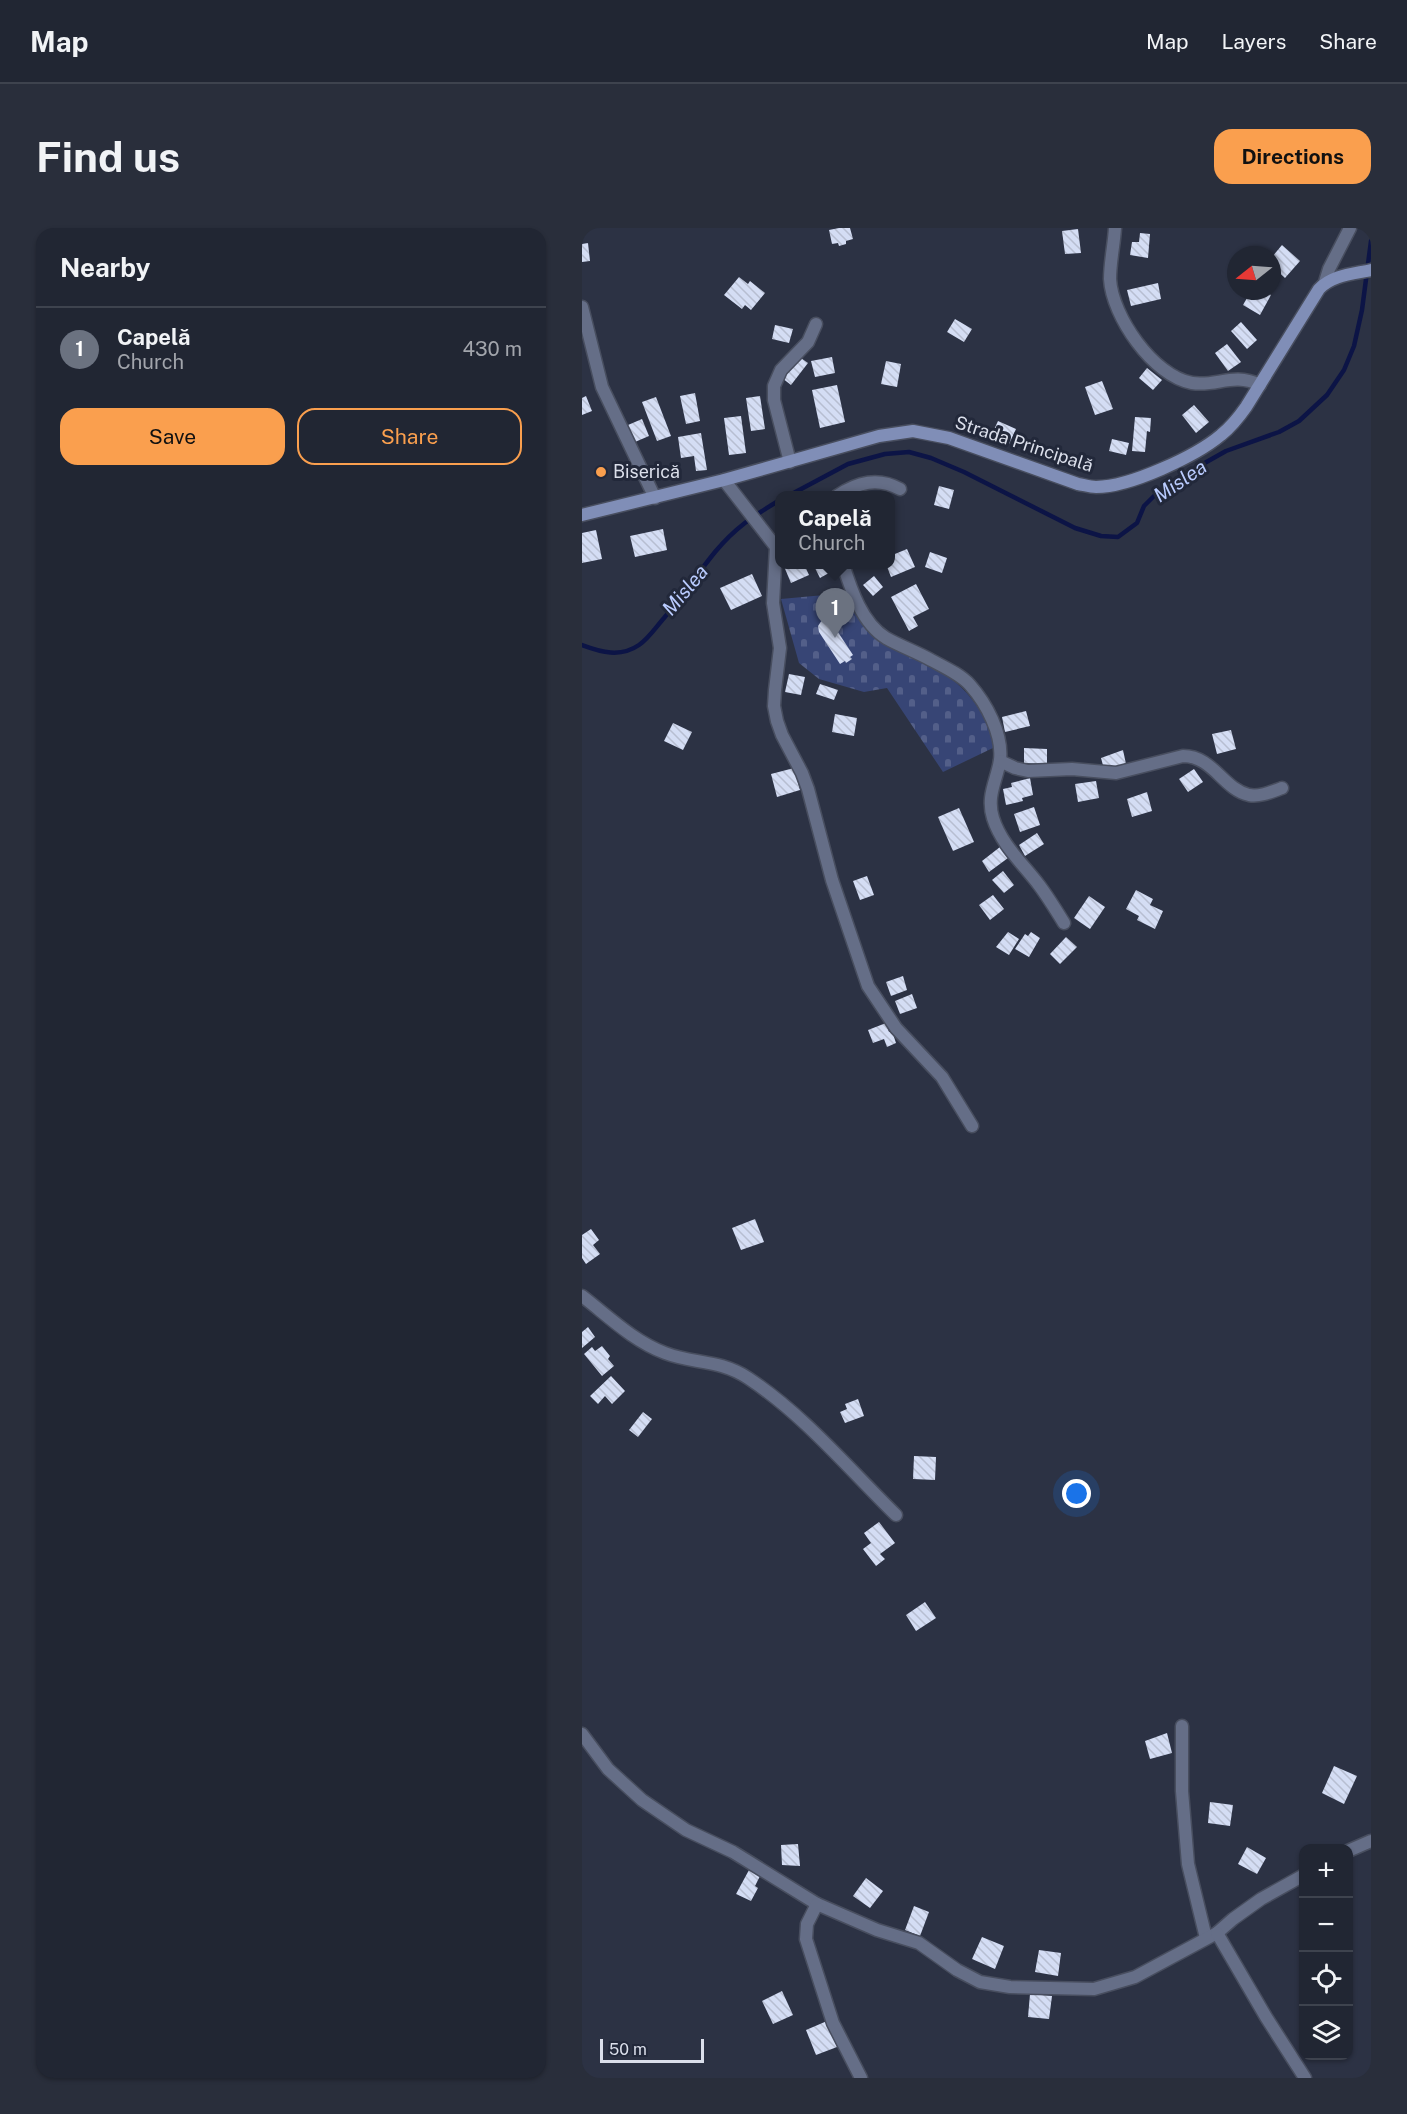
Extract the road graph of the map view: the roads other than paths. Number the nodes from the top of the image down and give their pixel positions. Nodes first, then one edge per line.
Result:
1 (1114, 228) edge
2 (1350, 228) edge
3 (1371, 270) edge
4 (1325, 282) junction
5 (582, 307) edge
6 (816, 324) dead end
7 (1260, 385) junction
8 (790, 462) junction
9 (724, 480) junction
10 (900, 489) dead end
11 (845, 491) edge
12 (655, 498) junction
13 (582, 515) edge
14 (775, 544) edge
15 (845, 569) edge
16 (1000, 761) junction
17 (1282, 788) dead end
18 (1064, 924) dead end
19 (972, 1126) dead end
20 (582, 1296) edge
21 (896, 1515) dead end
22 (1182, 1726) dead end
23 (582, 1734) edge
24 (1371, 1840) edge
25 (1353, 1849) edge
26 (1299, 1878) edge
27 (817, 1904) junction
28 (1212, 1936) junction
29 (861, 2078) edge
30 (1305, 2078) edge

1 - 7 street
2 - 4 street
3 - 4 main road
4 - 7 main road, Strada Principală
5 - 12 street
6 - 8 street
7 - 8 main road, Strada Principală
8 - 9 main road, Strada Principală
9 - 12 main road, Strada Principală
9 - 14 street
10 - 11 street
12 - 13 main road, Strada Principală
14 - 19 street
15 - 16 street
16 - 17 street
16 - 18 street
20 - 21 street
22 - 28 street
23 - 27 street
24 - 25 street
26 - 28 street
27 - 28 street
27 - 29 street
28 - 30 street

